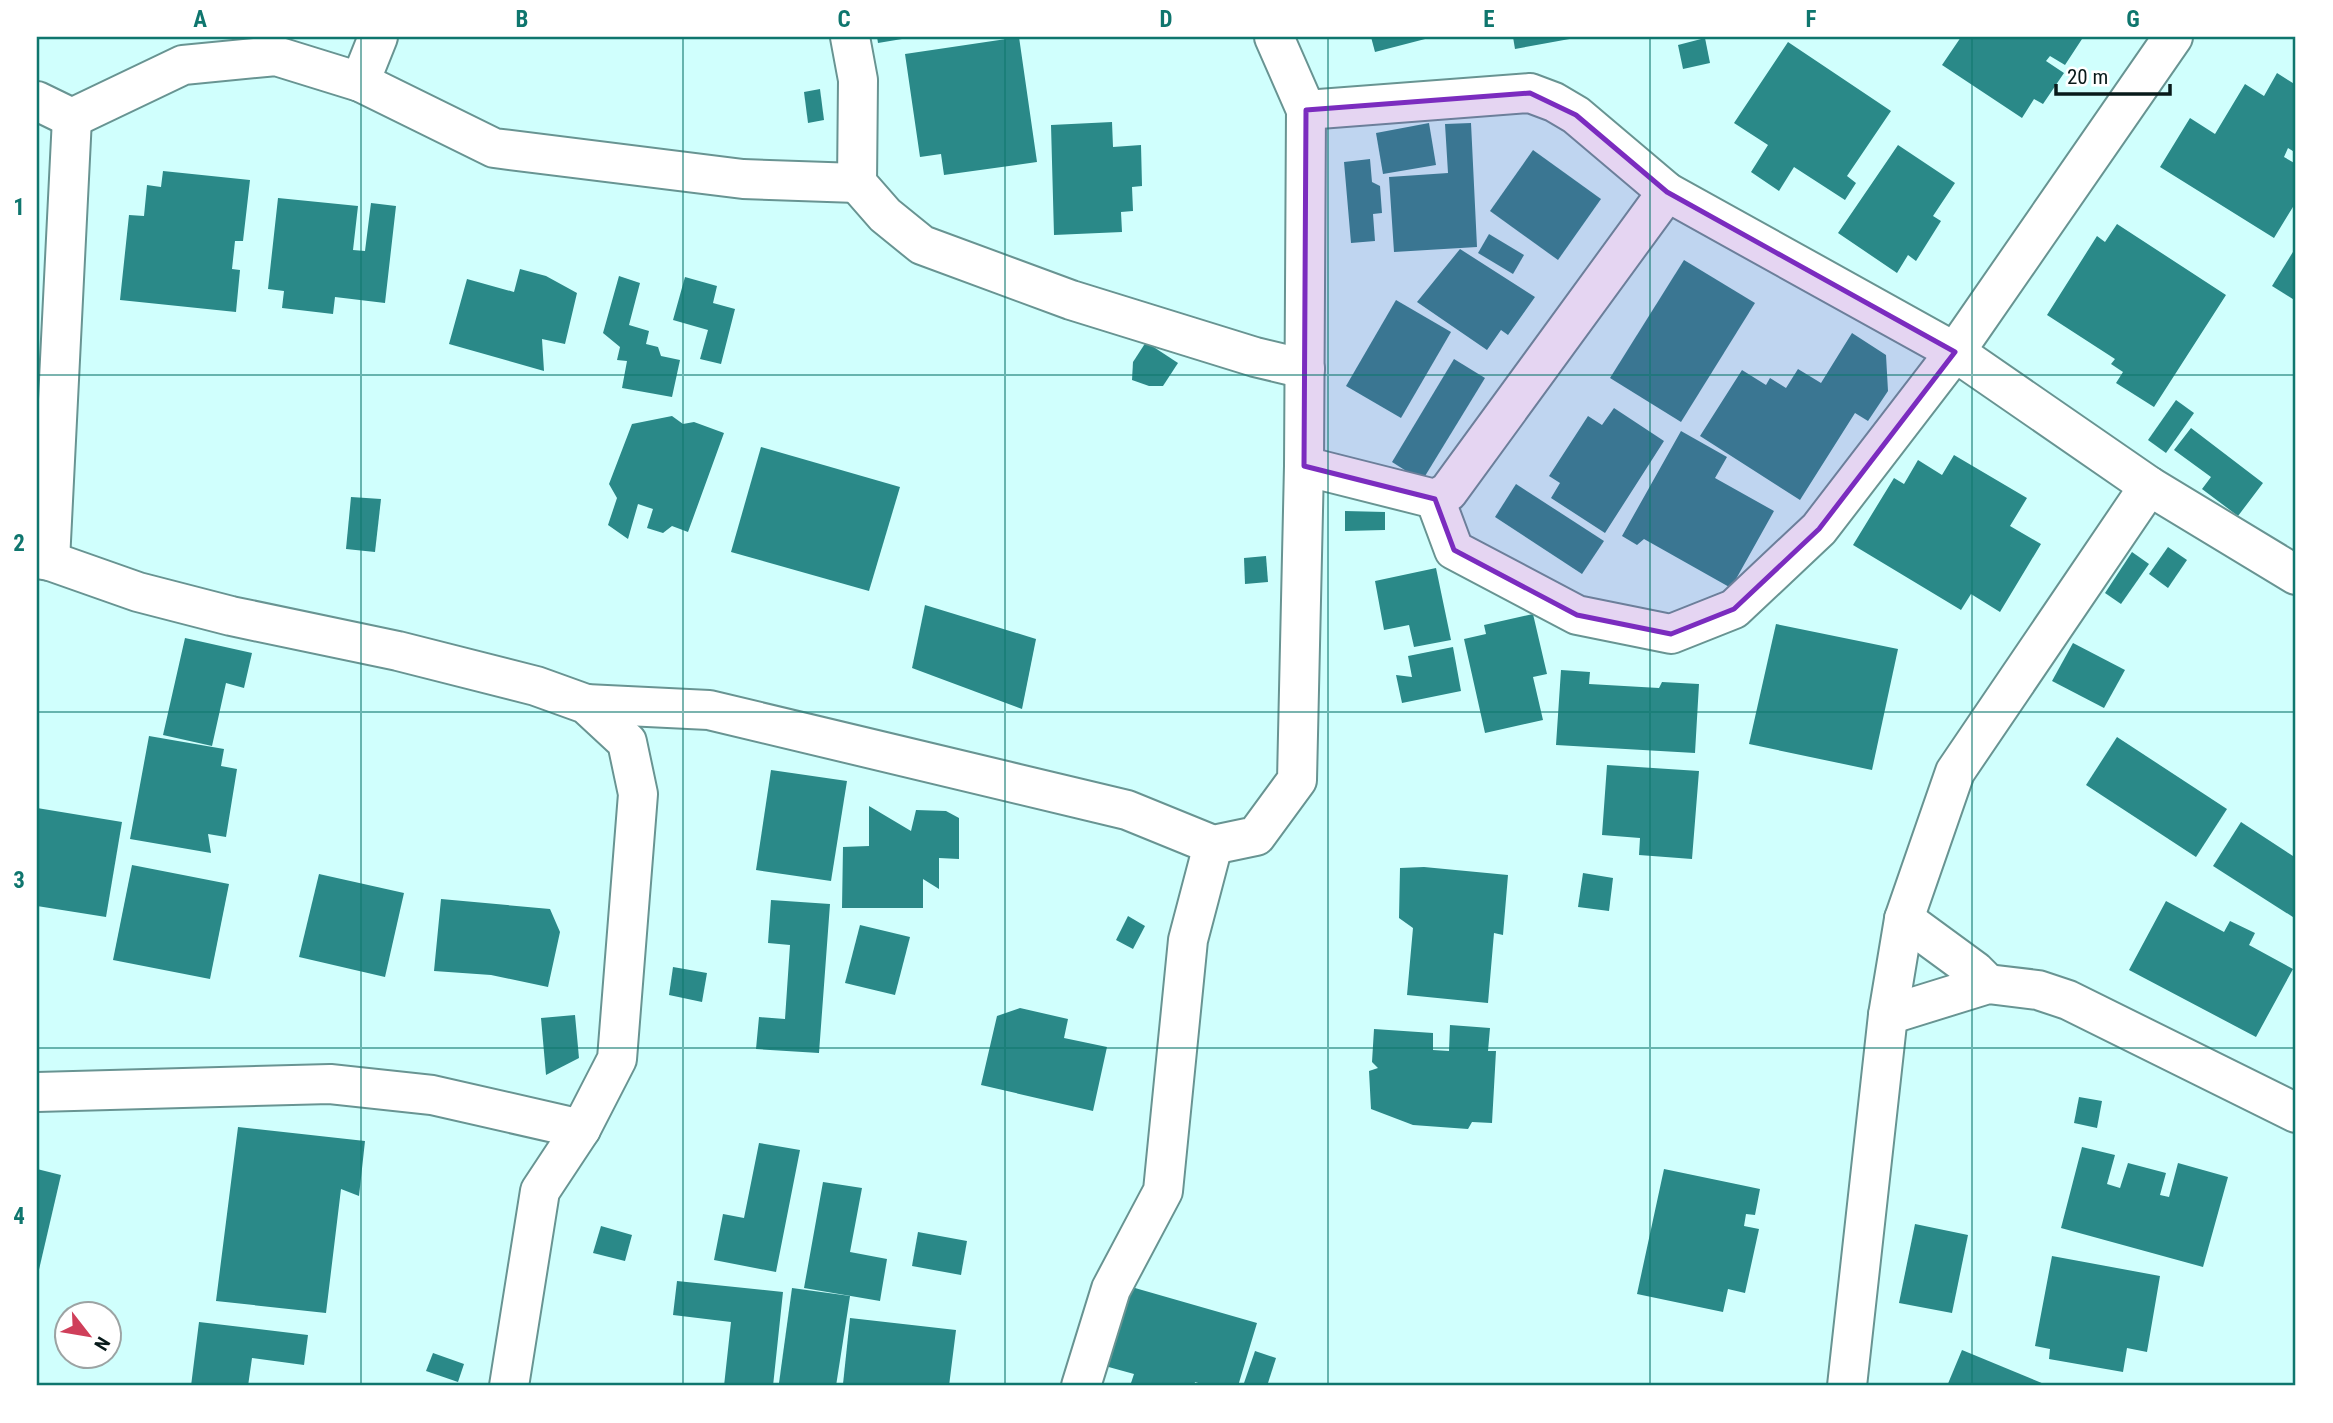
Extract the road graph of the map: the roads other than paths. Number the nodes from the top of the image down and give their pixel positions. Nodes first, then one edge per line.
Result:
1 (378, 37) edge
2 (850, 37) edge
3 (1273, 37) edge
4 (2173, 37) edge
5 (360, 82) junction
6 (37, 101) edge
7 (1306, 110) junction
8 (72, 118) junction
9 (857, 183) junction
10 (1667, 192) junction
11 (1955, 352) junction
12 (1305, 369) junction
13 (1304, 466) junction
14 (2149, 486) junction
15 (1435, 499) junction
16 (43, 560) edge
17 (2296, 576) edge
18 (586, 704) junction
19 (1213, 845) junction
20 (1905, 919) junction
21 (1988, 984) junction
22 (1888, 1015) junction
23 (37, 1093) edge
24 (2296, 1113) edge
25 (581, 1129) junction
26 (509, 1386) edge
27 (1082, 1386) edge
28 (1847, 1386) edge

1 - 5 street
2 - 9 street
3 - 7 street
4 - 11 street
5 - 8 street
5 - 9 street
6 - 8 street
7 - 10 street
7 - 12 street
8 - 16 street
9 - 12 street
10 - 11 street
10 - 15 street
11 - 14 street
11 - 15 street
12 - 13 street
13 - 15 street
13 - 19 street
14 - 17 street
14 - 20 street
16 - 18 street
18 - 19 street
18 - 25 street
19 - 27 street
20 - 21 street
20 - 22 street
21 - 22 street
21 - 24 street
22 - 28 street
23 - 25 street
25 - 26 street

